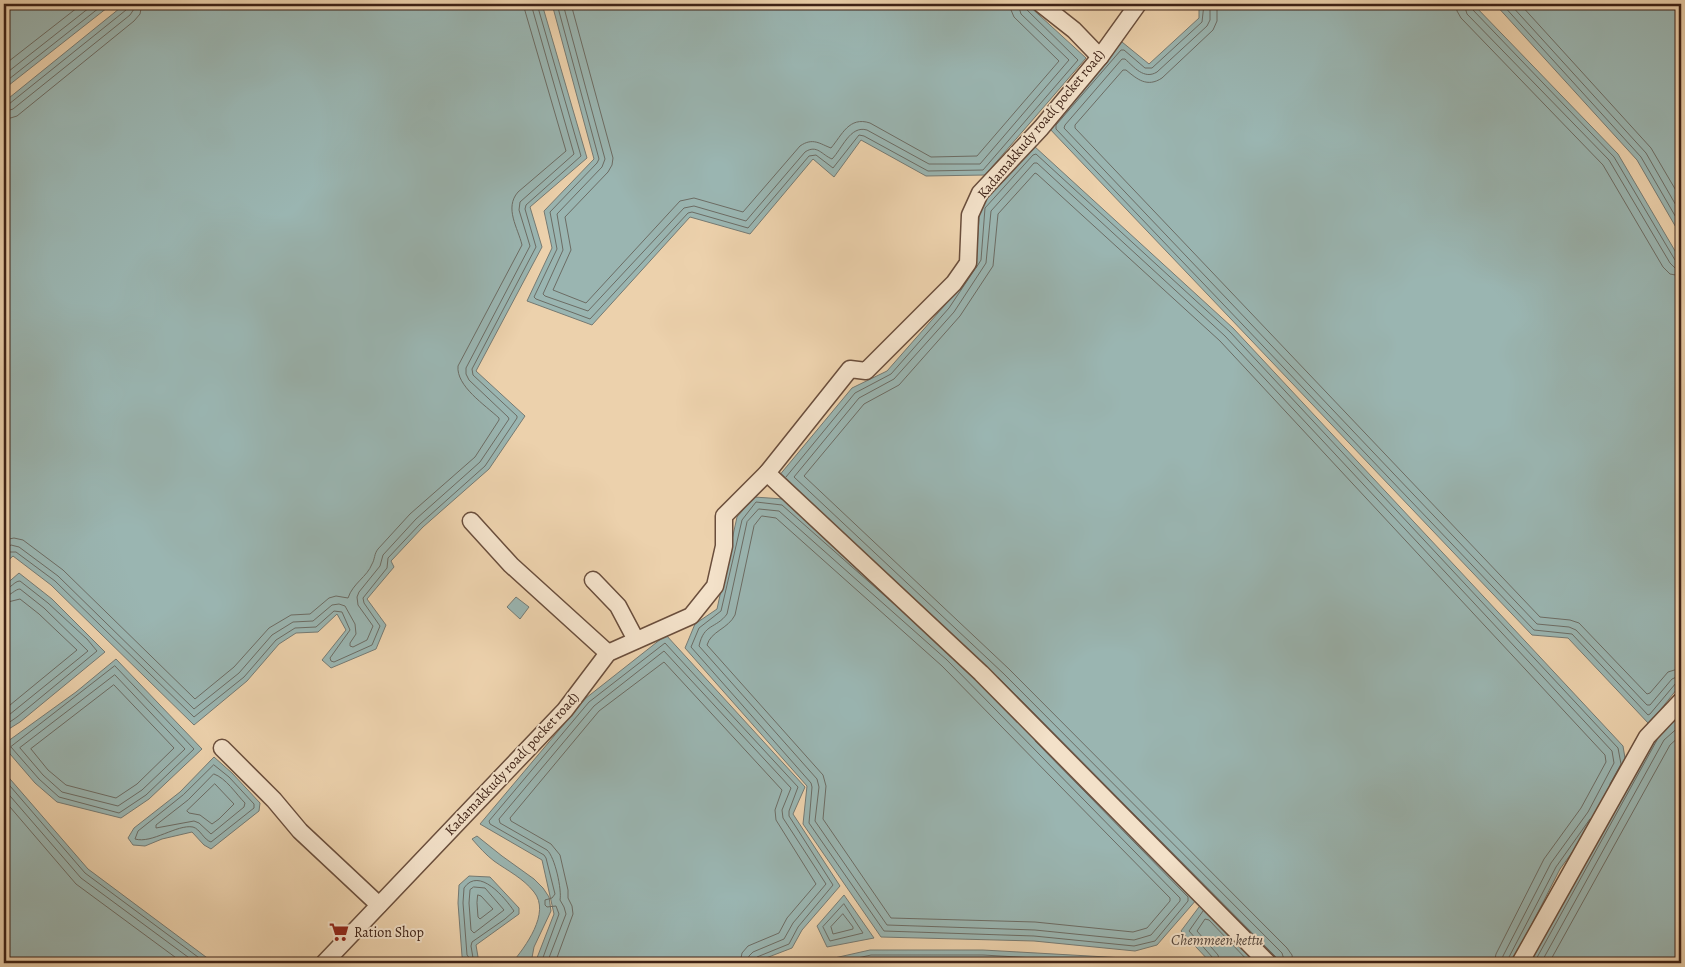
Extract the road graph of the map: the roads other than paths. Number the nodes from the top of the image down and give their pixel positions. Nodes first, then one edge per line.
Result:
1 (1041, 4) edge
2 (1138, 4) edge
3 (1100, 57) junction
4 (767, 473) junction
5 (471, 521) dead end
6 (502, 567) dead end
7 (593, 580) dead end
8 (636, 640) junction
9 (605, 656) junction
10 (1681, 701) edge
11 (222, 748) dead end
12 (379, 905) junction
13 (324, 963) edge
14 (1268, 963) edge
15 (1520, 963) edge

1 - 3 street
2 - 3 street, Kadamakkudy road( pocket road)
3 - 4 street, Kadamakkudy road( pocket road)
4 - 8 street, Kadamakkudy road( pocket road)
4 - 14 street
5 - 9 street
6 - 9 street
7 - 8 street
8 - 9 street, Kadamakkudy road( pocket road)
9 - 12 street, Kadamakkudy road( pocket road)
10 - 15 street
11 - 12 street
12 - 13 street, Kadamakkudy road( pocket road)

